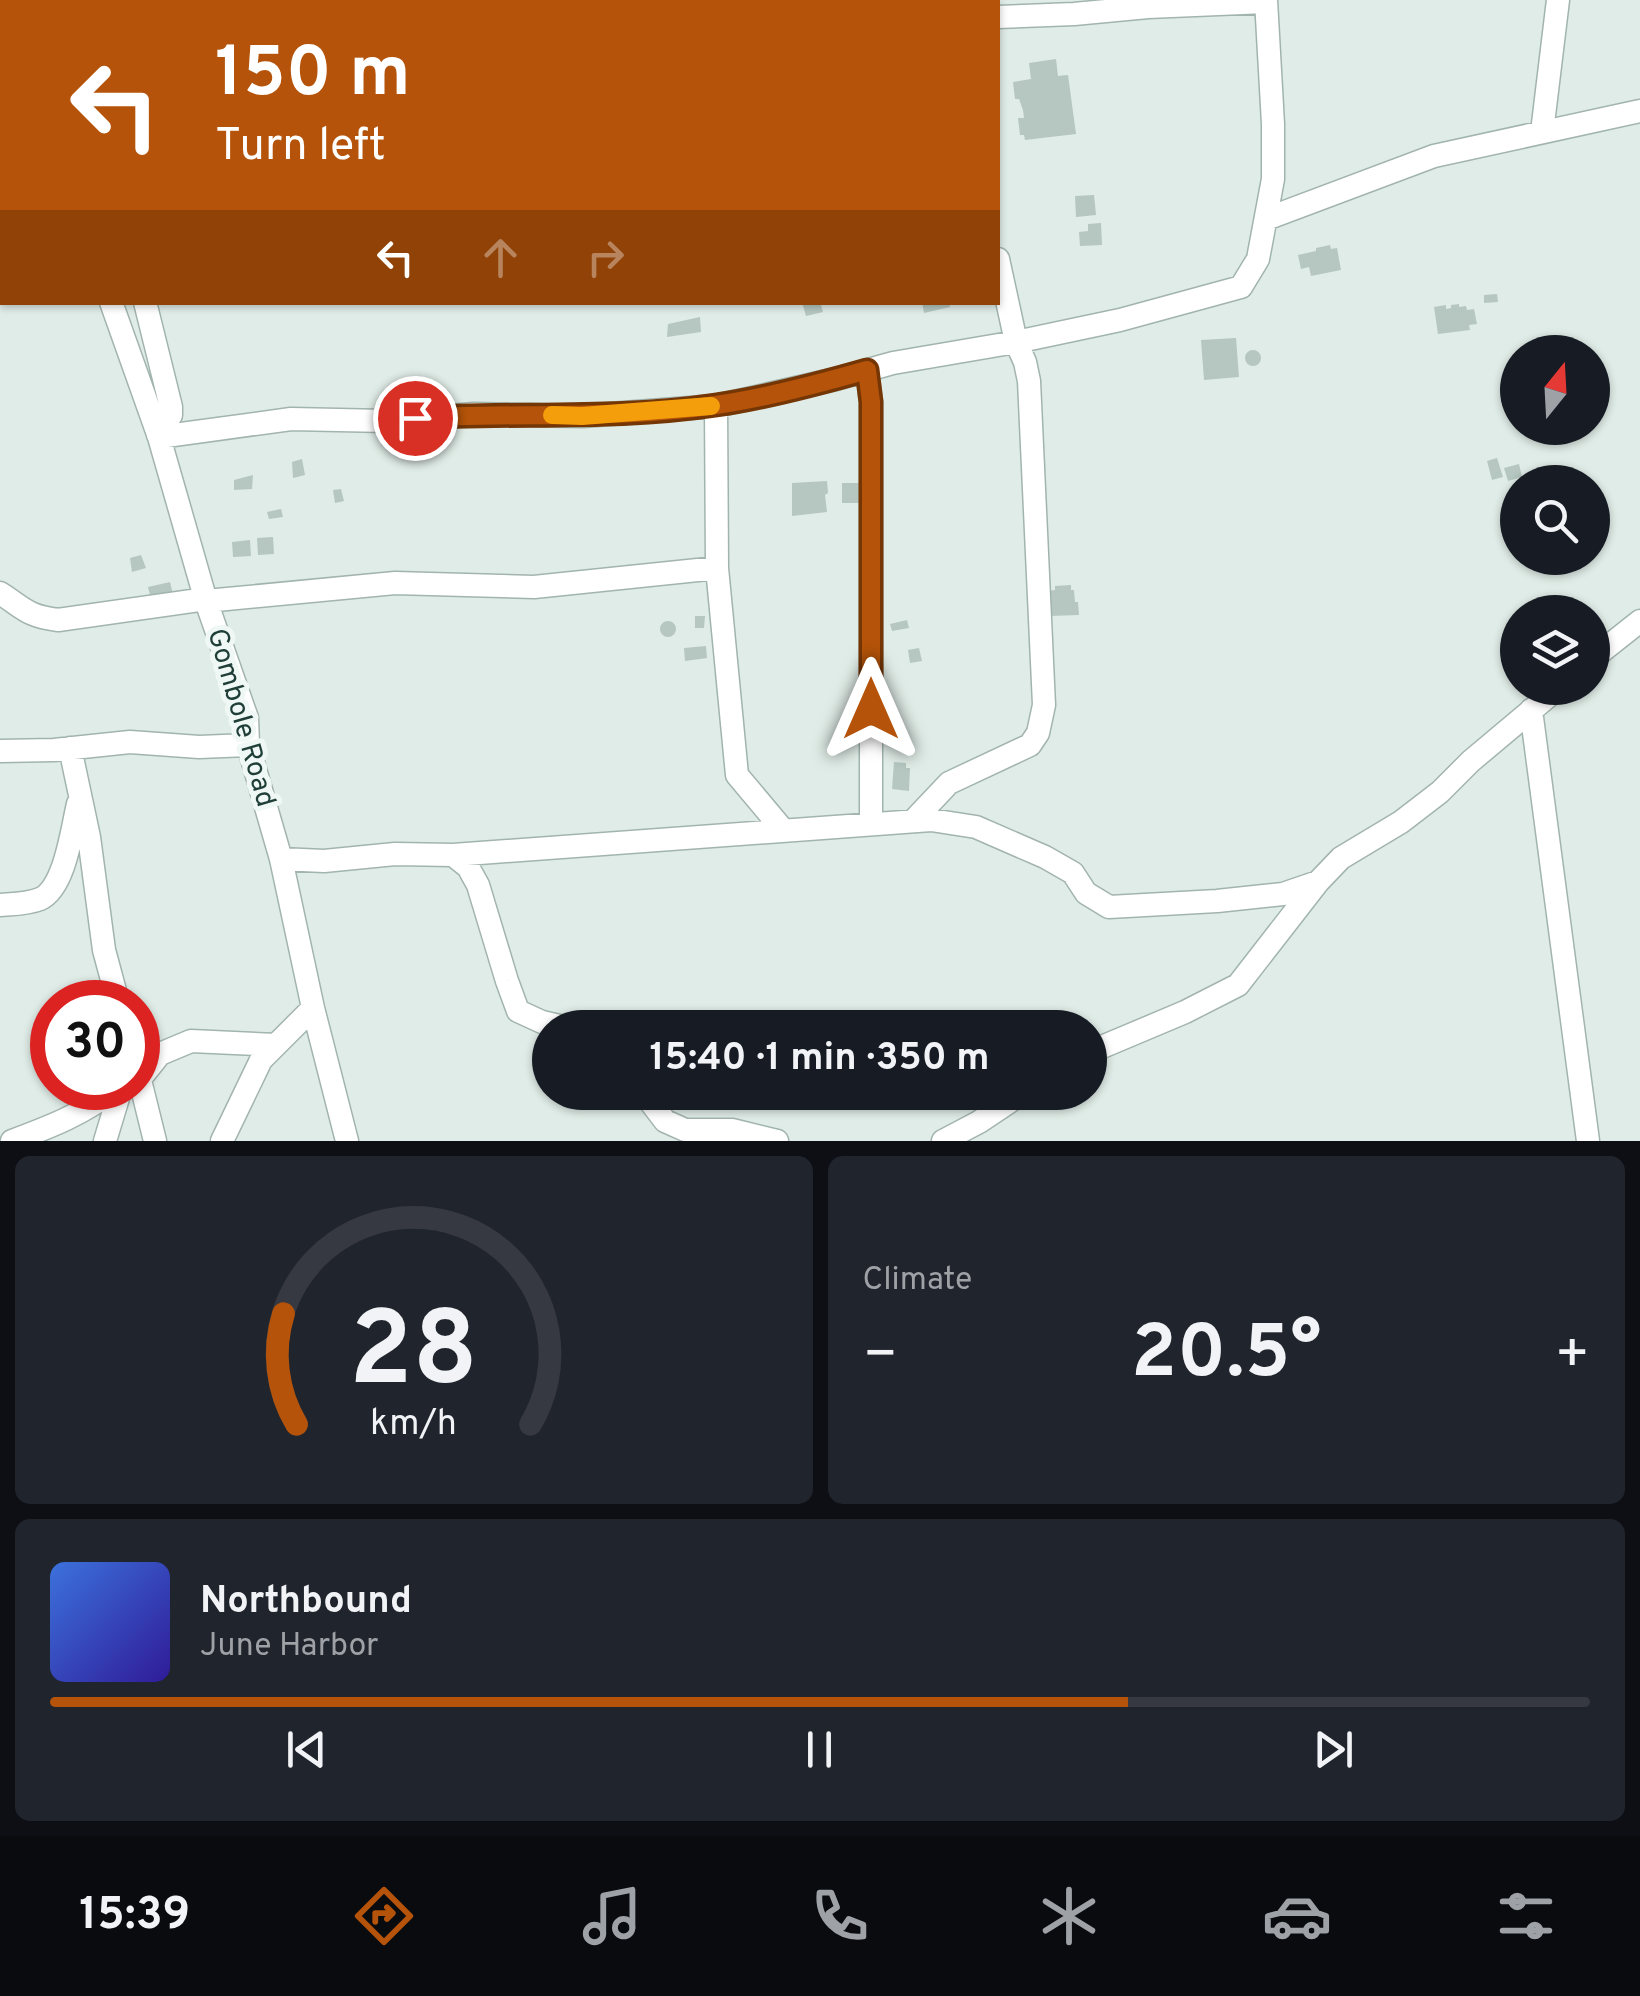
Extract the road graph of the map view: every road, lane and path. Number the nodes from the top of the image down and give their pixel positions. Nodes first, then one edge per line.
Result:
1 (1558, 0) edge
2 (1266, 1) edge
3 (1000, 17) edge
4 (1640, 111) edge
5 (1542, 132) junction
6 (1266, 219) junction
7 (1000, 268) edge
8 (112, 305) edge
9 (147, 305) edge
10 (1016, 342) junction
11 (867, 370) junction
12 (716, 406) junction
13 (158, 436) junction
14 (718, 568) junction
15 (0, 593) edge
16 (206, 600) junction
17 (1640, 620) edge
18 (1610, 644) edge
19 (1537, 705) edge
20 (1531, 710) junction
21 (248, 744) junction
22 (70, 748) junction
23 (0, 751) edge
24 (80, 794) junction
25 (913, 821) junction
26 (871, 824) junction
27 (784, 831) junction
28 (452, 856) junction
29 (280, 859) junction
30 (1318, 882) junction
31 (0, 905) edge
32 (112, 980) edge
33 (313, 1008) junction
34 (532, 1017) edge
35 (276, 1045) junction
36 (1107, 1045) edge
37 (160, 1054) edge
38 (80, 1110) edge
39 (117, 1110) edge
40 (141, 1110) edge
41 (657, 1110) edge
42 (997, 1110) edge
43 (12, 1141) edge
44 (105, 1141) edge
45 (156, 1141) edge
46 (222, 1141) edge
47 (347, 1141) edge
48 (777, 1141) edge
49 (943, 1141) edge
50 (1588, 1141) edge

1 - 5 street
2 - 3 street
2 - 6 street
4 - 5 street
5 - 6 street
6 - 10 street
7 - 10 street
8 - 13 street, Gombole Road
9 - 13 street
10 - 11 street
10 - 25 street
11 - 12 street
11 - 26 street
12 - 13 street
12 - 14 street
13 - 16 street, Gombole Road
14 - 16 street
14 - 27 street
15 - 16 street
16 - 21 street, Gombole Road
17 - 18 street
19 - 20 street
20 - 30 street
20 - 50 street
21 - 22 street
21 - 29 street, Gombole Road
22 - 23 street
22 - 24 street
24 - 31 street
24 - 32 street
25 - 26 street
25 - 30 street
26 - 27 street
27 - 28 street
28 - 29 street
28 - 34 street
29 - 33 street, Gombole Road
30 - 36 street
33 - 35 street
33 - 47 street, Gombole Road
35 - 37 street
35 - 46 street
38 - 43 street
39 - 44 street
40 - 45 street
41 - 48 street
42 - 49 street

